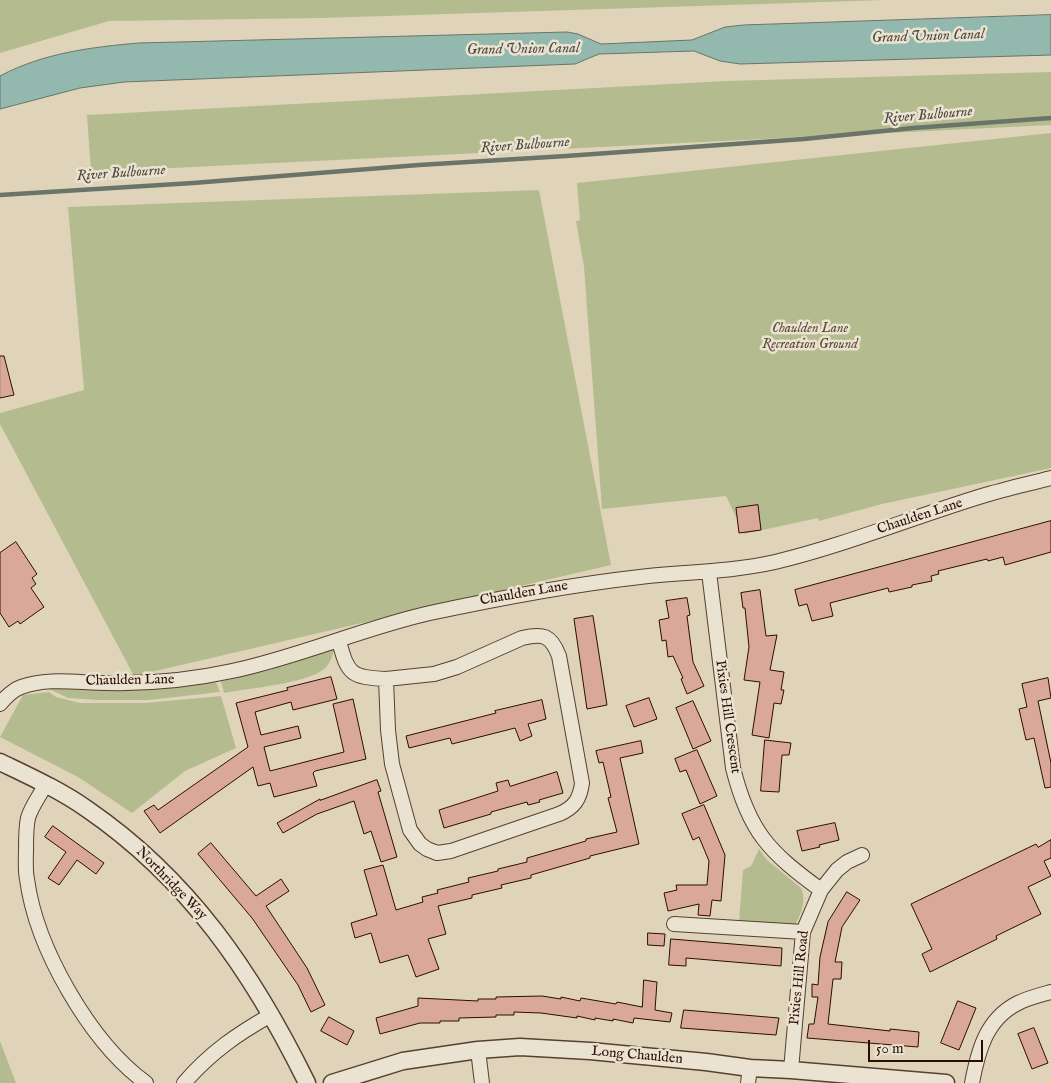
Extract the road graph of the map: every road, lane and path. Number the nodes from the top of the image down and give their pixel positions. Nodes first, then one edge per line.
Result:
1 (1051, 478) edge
2 (709, 572) junction
3 (338, 641) junction
4 (386, 679) junction
5 (1, 702) edge
6 (0, 762) edge
7 (46, 784) junction
8 (862, 855) dead end
9 (821, 890) junction
10 (674, 924) dead end
11 (803, 932) junction
12 (1051, 992) edge
13 (271, 1014) junction
14 (478, 1050) junction
15 (791, 1070) junction
16 (749, 1076) edge
17 (146, 1083) edge
18 (184, 1083) edge
19 (307, 1083) edge
20 (332, 1083) edge
21 (482, 1083) edge
22 (946, 1083) edge
23 (972, 1083) edge

1 - 2 street, Chaulden Lane
2 - 3 street, Chaulden Lane
2 - 9 street, Pixies Hill Crescent
3 - 4 street
3 - 5 street, Chaulden Lane
4 - 4 street
6 - 7 street, Northridge Way
7 - 13 street, Northridge Way
7 - 17 street
8 - 9 street, Pixies Hill Road
9 - 11 street, Pixies Hill Road
10 - 11 street
11 - 15 street, Pixies Hill Road
12 - 23 street
13 - 18 street
13 - 19 street, Northridge Way
14 - 16 street, Long Chaulden
14 - 20 street, Long Chaulden
14 - 21 street
15 - 16 street, Long Chaulden
15 - 22 street, Long Chaulden

